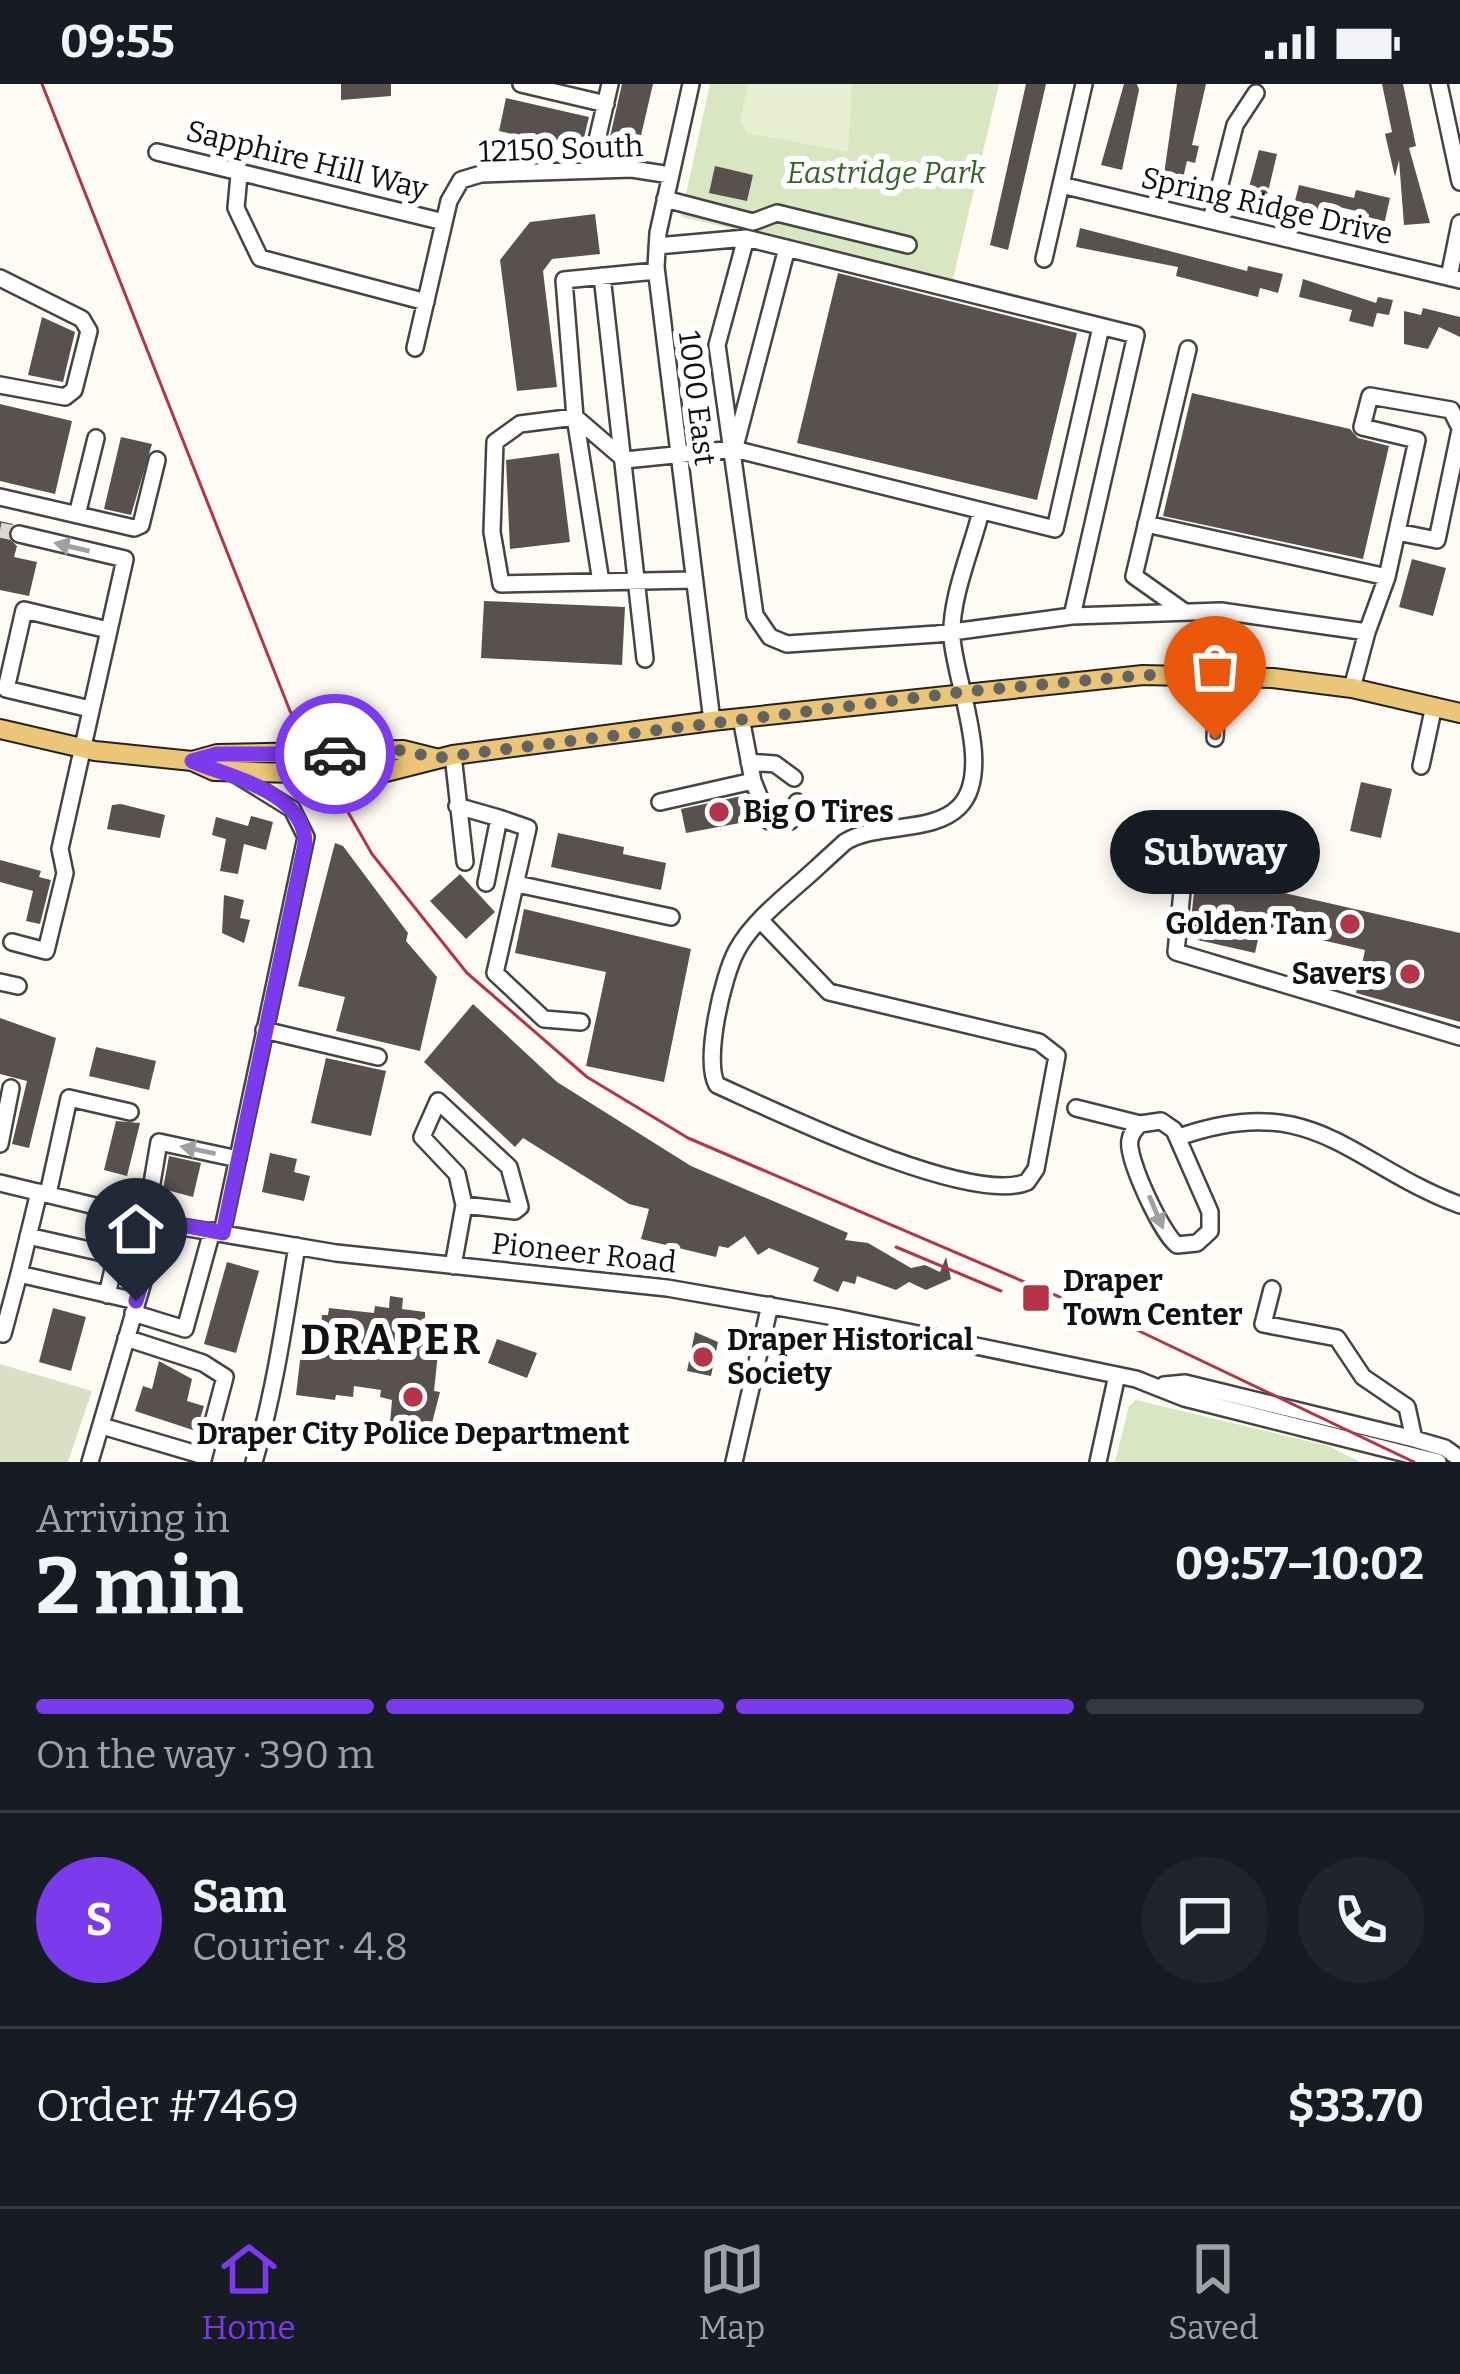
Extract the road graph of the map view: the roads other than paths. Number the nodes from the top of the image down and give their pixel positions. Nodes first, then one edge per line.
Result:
1 (521, 84) edge
2 (610, 84) edge
3 (691, 84) edge
4 (1084, 84) edge
5 (1439, 84) edge
6 (1256, 93) dead end
7 (606, 104) junction
8 (157, 152) dead end
9 (590, 170) junction
10 (239, 175) junction
11 (670, 175) junction
12 (1460, 182) edge
13 (1061, 185) junction
14 (665, 199) junction
15 (1211, 220) junction
16 (444, 222) junction
17 (1460, 223) edge
18 (746, 238) junction
19 (908, 244) dead end
20 (657, 246) junction
21 (787, 248) junction
22 (1044, 259) dead end
23 (656, 271) junction
24 (602, 276) junction
25 (1455, 278) edge
26 (0, 279) edge
27 (426, 302) junction
28 (1101, 327) junction
29 (415, 348) dead end
30 (1189, 349) dead end
31 (0, 385) edge
32 (575, 417) junction
33 (1460, 429) edge
34 (96, 439) dead end
35 (734, 449) junction
36 (677, 455) junction
37 (158, 460) dead end
38 (626, 460) junction
39 (0, 497) edge
40 (981, 511) junction
41 (77, 515) junction
42 (1147, 524) junction
43 (1397, 532) junction
44 (19, 534) tunnel mouth
45 (1387, 577) junction
46 (693, 580) junction
47 (639, 581) junction
48 (601, 582) junction
49 (1182, 610) junction
50 (1221, 610) junction
51 (1072, 616) junction
52 (108, 630) junction
53 (952, 632) junction
54 (1367, 632) junction
55 (645, 659) dead end
56 (1220, 675) junction
57 (1352, 688) junction
58 (962, 692) junction
59 (1434, 706) junction
60 (90, 709) junction
61 (1460, 712) edge
62 (741, 718) junction
63 (712, 721) junction
64 (0, 729) edge
65 (1215, 739) dead end
66 (81, 748) junction
67 (444, 756) junction
68 (192, 761) junction
69 (749, 762) junction
70 (1421, 766) dead end
71 (232, 772) junction
72 (794, 778) dead end
73 (753, 782) junction
74 (660, 802) dead end
75 (796, 802) dead end
76 (458, 806) junction
77 (499, 818) junction
78 (1187, 841) dead end
79 (465, 862) dead end
80 (486, 883) dead end
81 (517, 884) junction
82 (671, 917) dead end
83 (762, 922) junction
84 (12, 942) dead end
85 (0, 982) edge
86 (18, 986) dead end
87 (580, 1022) dead end
88 (264, 1030) junction
89 (1460, 1037) edge
90 (378, 1057) dead end
91 (11, 1088) dead end
92 (1076, 1108) dead end
93 (130, 1112) dead end
94 (1140, 1124) junction
95 (1179, 1137) junction
96 (0, 1144) edge
97 (238, 1159) junction
98 (0, 1183) edge
99 (44, 1193) junction
100 (1460, 1204) edge
101 (464, 1205) junction
102 (153, 1220) junction
103 (217, 1232) junction
104 (28, 1237) junction
105 (297, 1246) junction
106 (453, 1265) junction
107 (19, 1274) junction
108 (1272, 1289) dead end
109 (7, 1293) edge
110 (107, 1295) junction
111 (770, 1305) junction
112 (135, 1307) junction
113 (3, 1334) edge
114 (126, 1338) junction
115 (1118, 1375) junction
116 (1161, 1385) junction
117 (102, 1426) junction
118 (1414, 1439) junction
119 (204, 1459) edge
120 (1460, 1459) edge
121 (90, 1462) edge
122 (254, 1462) edge
123 (734, 1462) edge
124 (1098, 1462) edge
125 (1441, 1462) edge

1 - 7 street
2 - 7 street
3 - 11 street, 1000 East
4 - 13 street
5 - 12 street
6 - 15 street
7 - 9 street
8 - 10 street, Sapphire Hill Way
9 - 11 street, 12150 South
9 - 16 street, 12150 South
10 - 16 street, Sapphire Hill Way
10 - 27 street
11 - 14 street, 1000 East
13 - 15 street, Spring Ridge Drive
13 - 22 street
14 - 19 street
14 - 20 street, 1000 East
15 - 25 street, Spring Ridge Drive
16 - 27 street
17 - 25 street
18 - 20 street
18 - 21 street
18 - 35 street
20 - 23 street, 1000 East
21 - 28 street
21 - 35 street
23 - 24 street
23 - 36 street, 1000 East
24 - 32 street
24 - 38 street
26 - 31 street
27 - 29 street
28 - 40 street
28 - 51 street
30 - 42 street
32 - 38 street
32 - 48 street
32 - 48 street
33 - 43 street
33 - 43 street
34 - 41 street
35 - 36 street
35 - 40 street
35 - 53 street
36 - 38 street
36 - 46 street, 1000 East
37 - 41 street
38 - 47 street
39 - 41 street
40 - 53 street
42 - 45 street
42 - 49 street
43 - 45 street
52 -> 44 street
45 - 54 street
46 - 47 street
46 - 63 street, 1000 East
47 - 48 street
47 - 55 street
49 - 50 street
49 - 51 street
50 - 54 street
50 - 56 street
51 - 53 street
52 - 60 street
52 - 60 street
53 - 58 street
54 - 57 street
56 - 57 main road
56 - 58 main road
56 - 65 street
57 - 59 main road
58 - 62 main road
58 - 83 street
59 - 61 main road
59 - 70 street
60 - 66 street
62 - 63 main road
62 - 69 street
63 - 67 main road
64 - 66 main road
66 - 68 main road
66 - 84 street
67 - 68 main road
67 - 71 main road
67 - 76 street
68 - 71 main road
69 - 72 street
69 - 73 street
71 - 88 street
73 - 74 street
73 - 75 street
76 - 77 street
76 - 79 street
77 - 80 street
77 - 81 street
78 - 89 street
81 - 82 street
81 - 87 street
83 - 83 street
85 - 86 street
88 - 90 street
88 - 97 street
91 - 96 street
92 - 94 street
93 - 99 street
94 - 95 street
94 -> 95 street
95 - 100 street
97 -> 102 street
97 - 103 street
98 - 99 street, Pioneer Road
99 - 102 street, Pioneer Road
99 - 104 street
101 - 101 street
101 - 106 street
102 - 103 street, Pioneer Road
102 - 112 street
103 - 105 street, Pioneer Road
103 - 112 street
104 - 107 street
104 - 110 street
105 - 106 street, Pioneer Road
105 - 122 street
106 - 111 street, Pioneer Road
107 - 109 street
107 - 110 street
108 - 118 street
109 - 113 street
110 - 112 street
111 - 115 street, Pioneer Road
111 - 123 street
112 - 114 street
114 - 117 street
114 - 119 street
115 - 116 street, Pioneer Road
115 - 124 street
116 - 118 street, Pioneer Road
116 - 125 street, Pioneer Road
117 - 119 street
117 - 121 street
118 - 120 street, Pioneer Road
120 - 125 street, Pioneer Road

